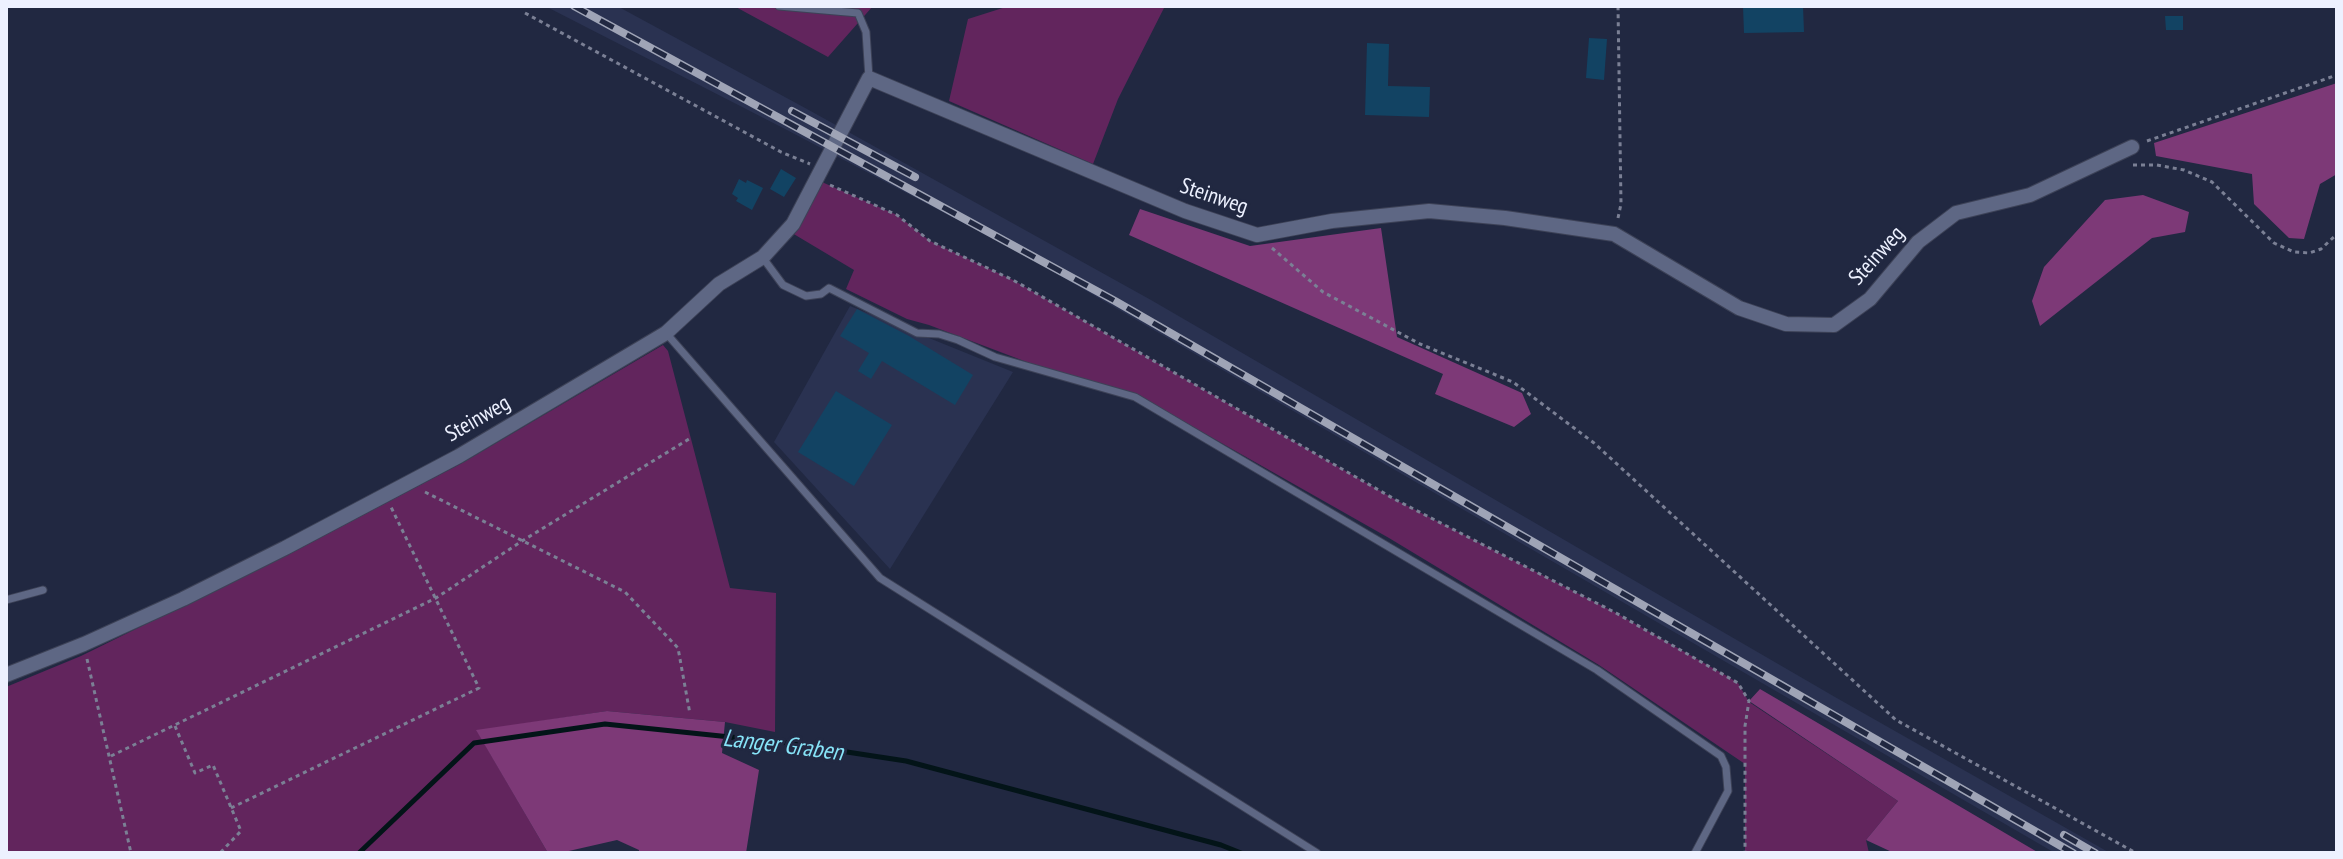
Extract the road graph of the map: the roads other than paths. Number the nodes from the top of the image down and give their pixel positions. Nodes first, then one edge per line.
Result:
1 (779, 6) edge
2 (869, 78) junction
3 (2132, 147) road end
4 (763, 257) junction
5 (666, 333) junction
6 (43, 590) dead end
7 (6, 600) edge
8 (6, 675) edge
9 (1317, 853) edge
10 (1695, 853) edge

1 - 2 lane
2 - 3 street, Steinweg
2 - 4 street, Steinweg
4 - 5 street, Steinweg
4 - 10 lane
5 - 8 street, Steinweg
5 - 9 lane
6 - 7 lane

